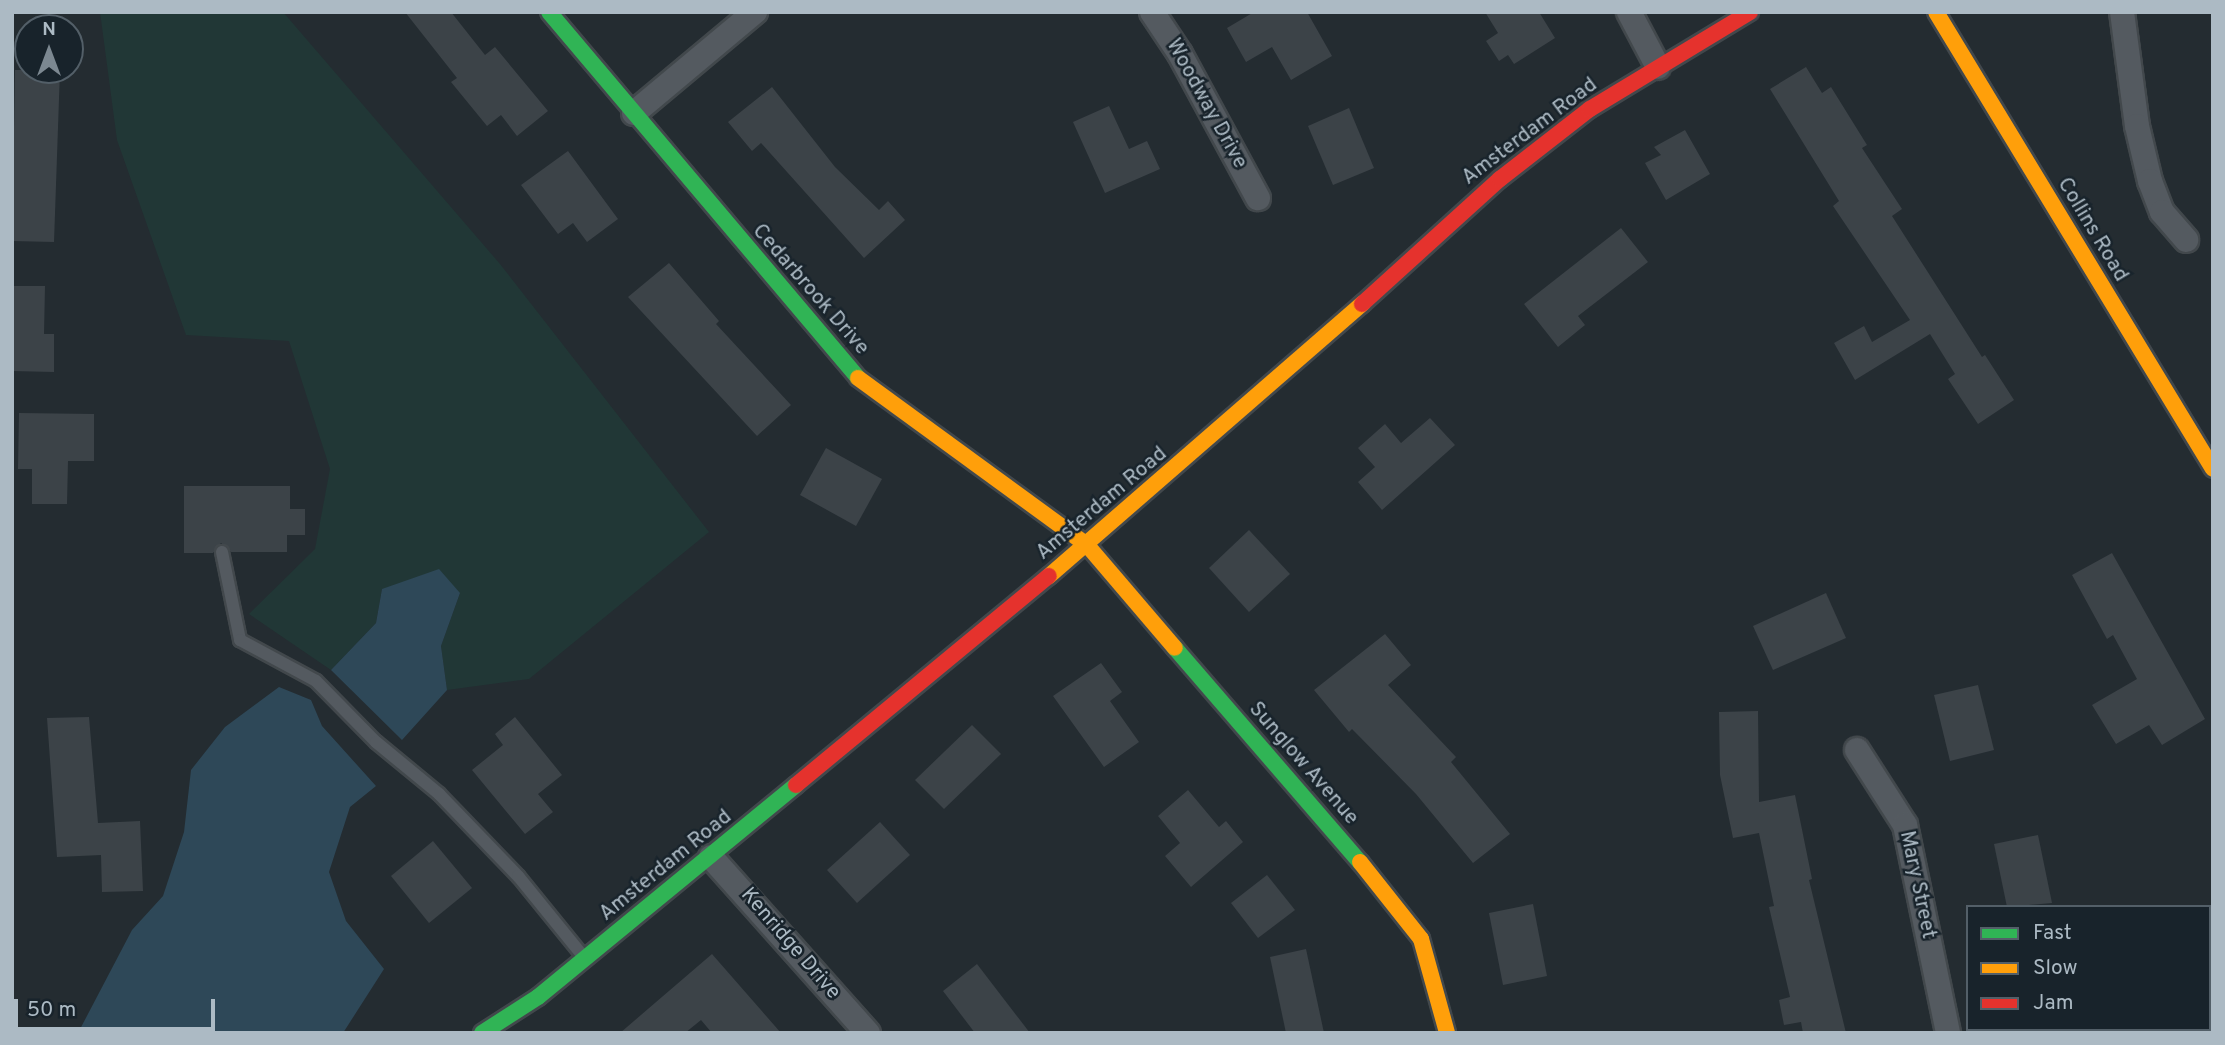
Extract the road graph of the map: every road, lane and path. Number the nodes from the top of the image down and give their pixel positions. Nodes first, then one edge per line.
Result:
1 (549, 12) edge
2 (755, 12) edge
3 (1152, 12) edge
4 (1629, 12) edge
5 (1750, 12) edge
6 (1936, 12) edge
7 (2122, 12) edge
8 (1658, 67) junction
9 (634, 114) junction
10 (1258, 198) dead end
11 (2186, 240) dead end
12 (2213, 469) edge
13 (1087, 545) junction
14 (222, 552) dead end
15 (1857, 750) dead end
16 (711, 857) junction
17 (585, 959) junction
18 (482, 1033) edge
19 (867, 1033) edge
20 (1447, 1033) edge
21 (1948, 1033) edge

1 - 9 main road, Cedarbrook Drive
2 - 9 street
3 - 10 street, Woodway Drive
4 - 8 street
5 - 8 main road, Amsterdam Road
6 - 12 main road, Collins Road
7 - 11 street
8 - 13 main road, Amsterdam Road
9 - 13 main road, Cedarbrook Drive
13 - 16 main road, Amsterdam Road
13 - 20 main road, Sunglow Avenue
14 - 17 lane
15 - 21 street, Mary Street
16 - 17 main road, Amsterdam Road
16 - 19 street, Kenridge Drive
17 - 18 main road, Amsterdam Road

